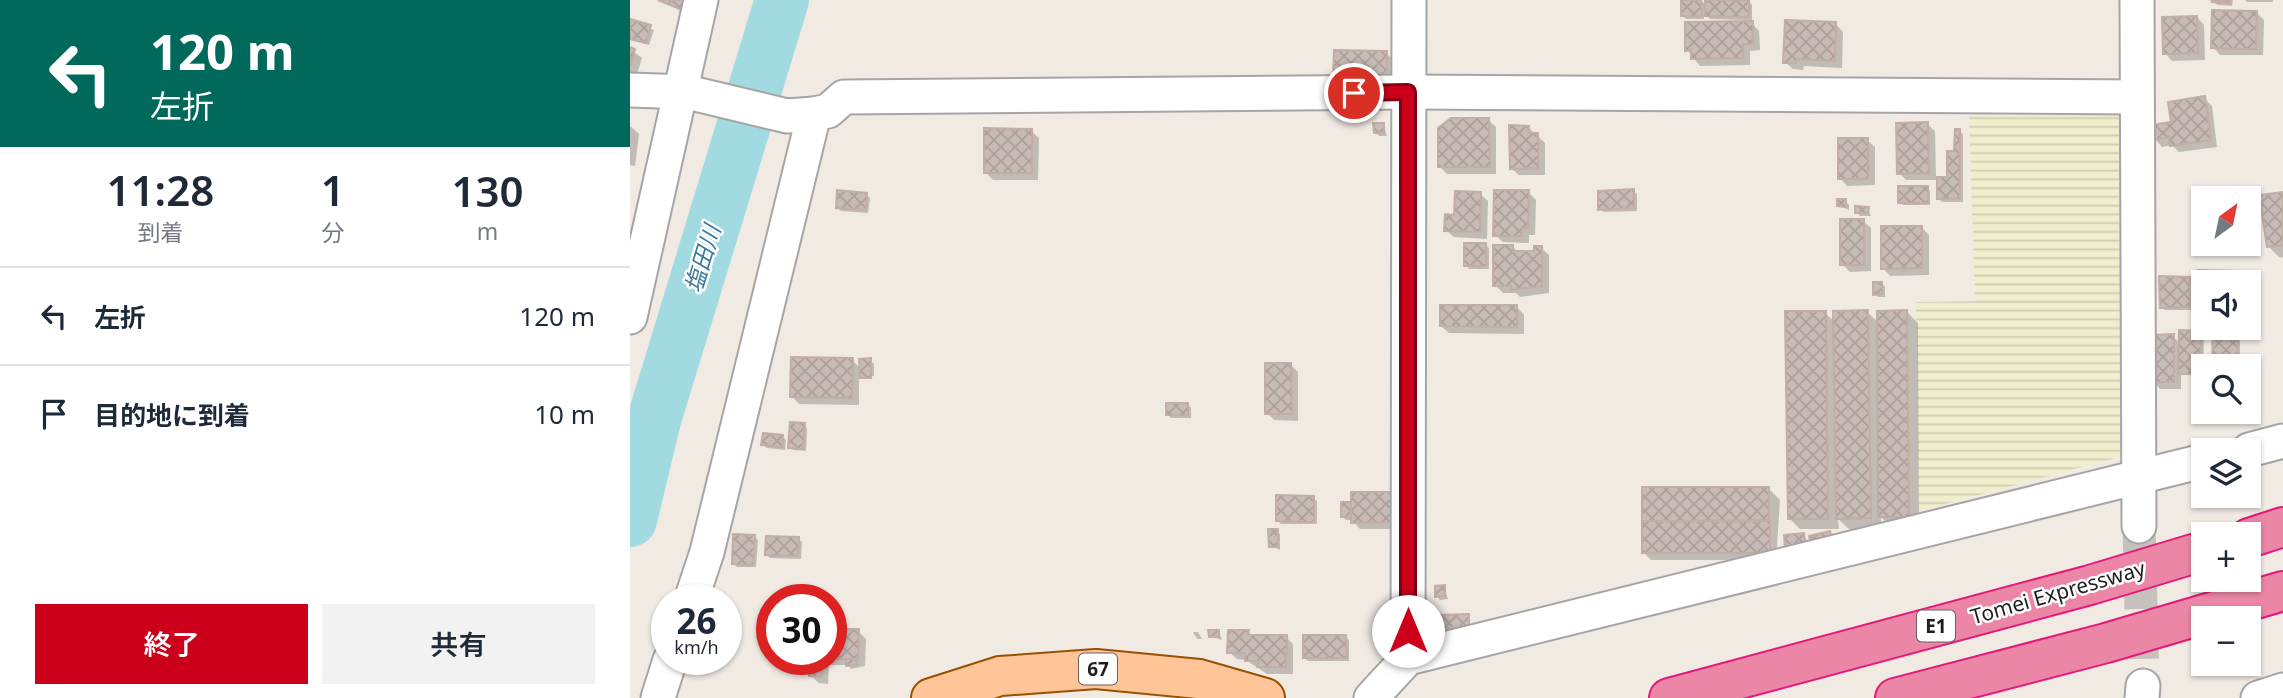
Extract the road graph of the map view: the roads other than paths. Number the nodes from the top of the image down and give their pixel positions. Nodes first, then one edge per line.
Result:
1 (701, 0) edge
2 (1409, 0) edge
3 (2137, 0) edge
4 (630, 90) edge
5 (683, 91) junction
6 (1408, 92) junction
7 (2136, 97) junction
8 (800, 115) junction
9 (630, 317) edge
10 (2283, 441) edge
11 (2261, 447) edge
12 (2191, 464) edge
13 (2139, 477) junction
14 (2139, 526) tunnel mouth
15 (2283, 527) edge
16 (2261, 534) edge
17 (2191, 555) edge
18 (696, 584) edge
19 (2283, 591) edge
20 (1408, 658) junction
21 (665, 675) edge
22 (2283, 690) edge
23 (657, 698) edge
24 (931, 698) edge
25 (1265, 698) edge
26 (1371, 698) edge
27 (1669, 698) edge
28 (1895, 698) edge
29 (2258, 698) edge

1 - 5 street
2 - 6 street
3 - 7 street
4 - 5 street
5 - 8 street
5 - 9 street
6 - 7 street
6 - 8 street
6 - 20 street
7 - 13 street
8 - 18 street
10 - 11 street
12 - 13 street
13 - 14 street
13 - 20 street
15 - 16 highway
17 - 27 highway, Tomei Expressway / E1
19 - 28 highway
20 - 26 street
21 - 23 street
22 - 29 street
24 - 25 main road, 67

